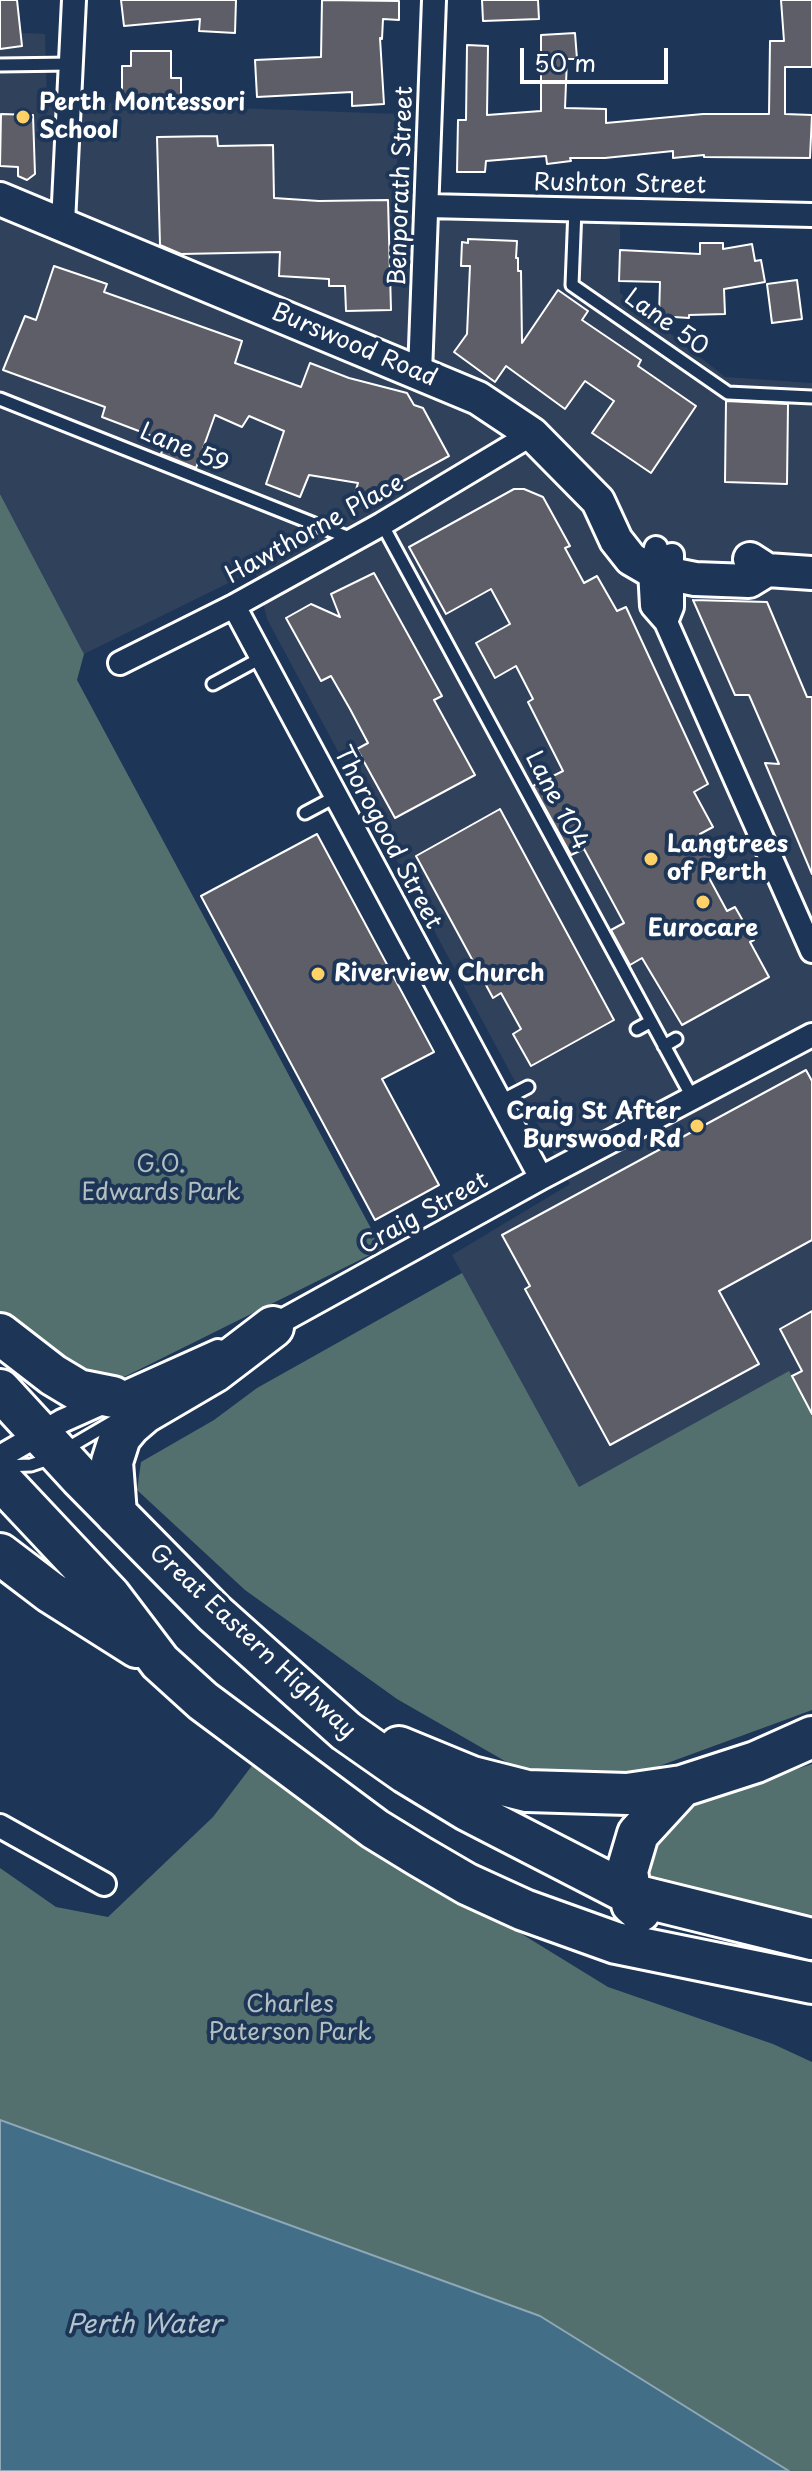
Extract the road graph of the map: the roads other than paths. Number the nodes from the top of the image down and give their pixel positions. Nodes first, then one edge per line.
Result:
1 (74, 0) edge
2 (434, 0) edge
3 (71, 64) junction
4 (0, 65) edge
5 (0, 199) edge
6 (427, 206) junction
7 (575, 209) junction
8 (812, 215) edge
9 (63, 223) junction
10 (420, 373) junction
11 (812, 397) edge
12 (0, 399) edge
13 (532, 434) junction
14 (382, 524) junction
15 (353, 539) junction
16 (663, 562) junction
17 (812, 573) edge
18 (234, 606) junction
19 (261, 658) junction
20 (120, 663) dead end
21 (213, 684) dead end
22 (335, 797) junction
23 (305, 813) dead end
24 (811, 946) edge
25 (650, 1022) junction
26 (637, 1029) dead end
27 (812, 1035) edge
28 (676, 1039) dead end
29 (664, 1046) junction
30 (528, 1087) dead end
31 (692, 1097) junction
32 (499, 1102) junction
33 (541, 1178) junction
34 (273, 1327) junction
35 (0, 1334) edge
36 (113, 1397) junction
37 (18, 1455) edge
38 (116, 1514) junction
39 (0, 1554) edge
40 (160, 1662) junction
41 (346, 1731) junction
42 (812, 1737) edge
43 (682, 1786) junction
44 (0, 1826) edge
45 (104, 1884) dead end
46 (630, 1894) junction
47 (812, 1939) edge
48 (616, 1943) junction
49 (735, 1967) junction
50 (812, 1983) edge
51 (812, 2005) edge

1 - 3 street
2 - 6 street, Benporath Street
3 - 4 lane
3 - 9 street
5 - 9 main road, Burswood Road
6 - 7 street, Rushton Street
6 - 10 street, Benporath Street
7 - 8 street, Rushton Street
7 - 11 lane, Lane 50
9 - 10 main road, Burswood Road
10 - 13 main road, Burswood Road
12 - 15 lane, Lane 59
13 - 14 street, Hawthorne Place
13 - 16 main road, Burswood Road
14 - 15 street, Hawthorne Place
14 - 25 lane, Lane 104
15 - 18 street, Hawthorne Place
16 - 17 main road
16 - 24 street
18 - 19 street, Thorogood Street
18 - 20 street, Hawthorne Place
19 - 21 lane
19 - 22 street, Thorogood Street
22 - 23 lane
22 - 32 street, Thorogood Street
25 - 26 lane
25 - 29 lane, Lane 104
27 - 31 street, Craig Street
28 - 29 lane
29 - 31 lane, Lane 104
30 - 32 lane
31 - 33 street, Craig Street
32 - 33 street, Thorogood Street
33 - 34 street, Craig Street
34 - 36 street, Craig Street
34 - 37 lane, Craig Street
34 - 38 highway
35 - 36 highway
36 - 37 street, Craig Street
37 - 38 highway, Great Eastern Highway
37 - 40 highway
38 - 41 highway, Great Eastern Highway
39 - 40 highway
40 - 48 highway
41 - 43 highway
41 - 46 highway, Great Eastern Highway
42 - 43 highway
43 - 46 highway
44 - 45 street
46 - 47 highway, Great Eastern Highway
46 - 49 highway
48 - 49 highway
48 - 51 highway
49 - 50 highway

